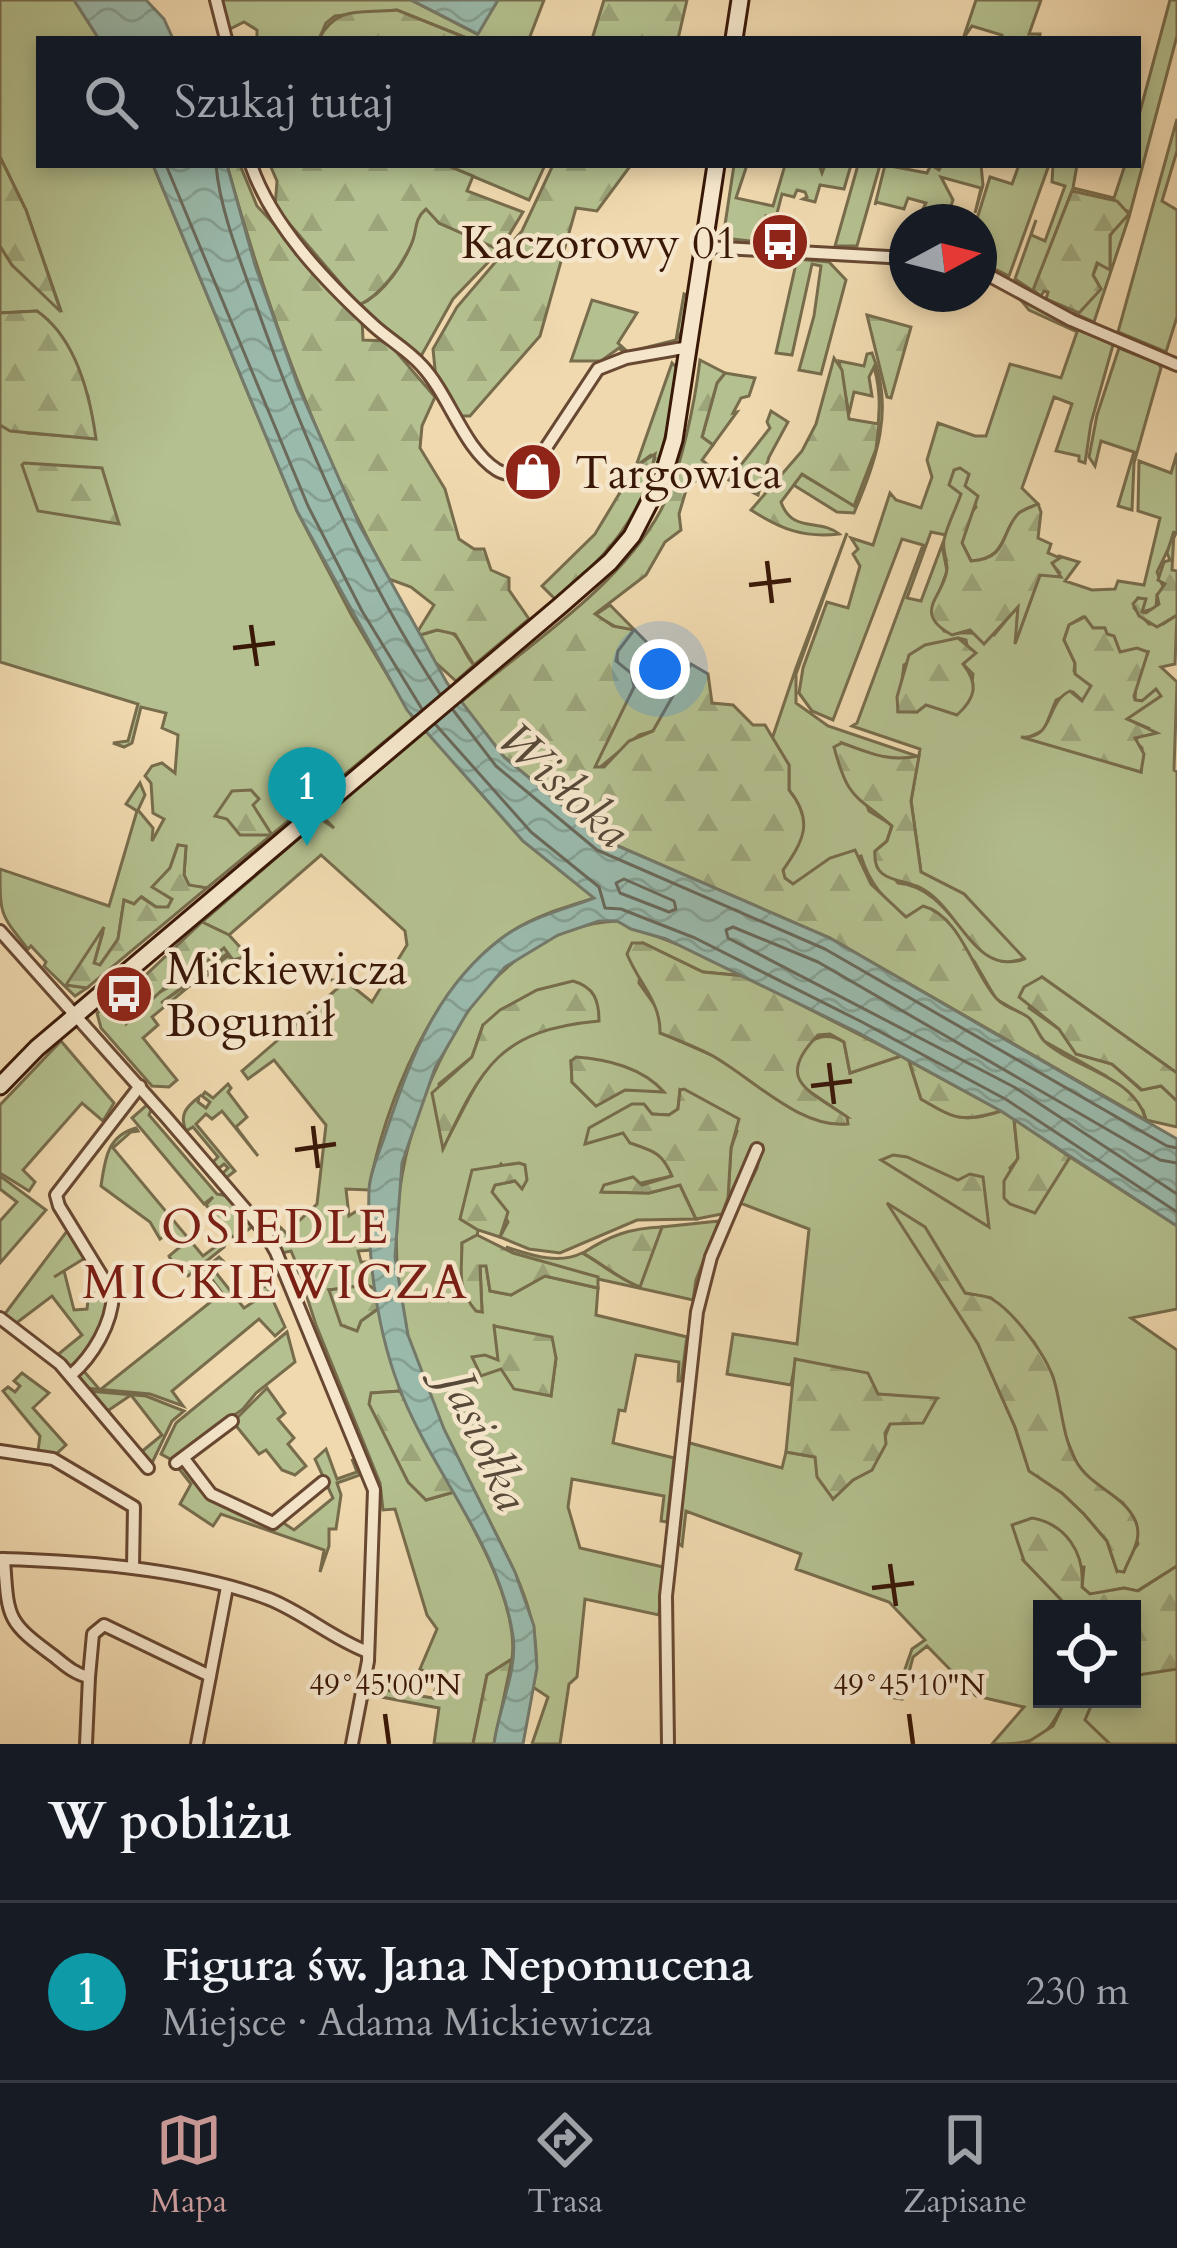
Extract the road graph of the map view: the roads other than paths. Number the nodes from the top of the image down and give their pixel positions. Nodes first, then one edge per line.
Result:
1 (216, 0) edge
2 (740, 0) edge
3 (225, 36) edge
4 (734, 36) edge
5 (252, 168) edge
6 (716, 168) edge
7 (705, 247) junction
8 (889, 257) edge
9 (997, 281) edge
10 (689, 347) junction
11 (1177, 365) edge
12 (0, 931) edge
13 (77, 1014) junction
14 (0, 1086) edge
15 (140, 1086) junction
16 (757, 1149) dead end
17 (0, 1318) edge
18 (71, 1375) junction
19 (232, 1421) dead end
20 (0, 1451) edge
21 (148, 1468) dead end
22 (323, 1482) dead end
23 (2, 1559) edge
24 (133, 1568) junction
25 (227, 1588) junction
26 (368, 1652) junction
27 (210, 1676) junction
28 (89, 1678) junction
29 (86, 1744) edge
30 (196, 1744) edge
31 (352, 1744) edge
32 (668, 1744) edge

1 - 3 street
2 - 4 street
5 - 10 street
6 - 7 street
7 - 8 street
7 - 10 street
9 - 11 street
10 - 13 street
12 - 13 street
13 - 14 street
13 - 15 street
15 - 18 street
15 - 26 street
16 - 32 street
17 - 18 street
18 - 21 street
19 - 22 street
20 - 24 street
23 - 24 street
23 - 28 street
24 - 25 street
25 - 26 street
25 - 27 street
26 - 31 street
27 - 28 street
27 - 30 street
28 - 29 street

